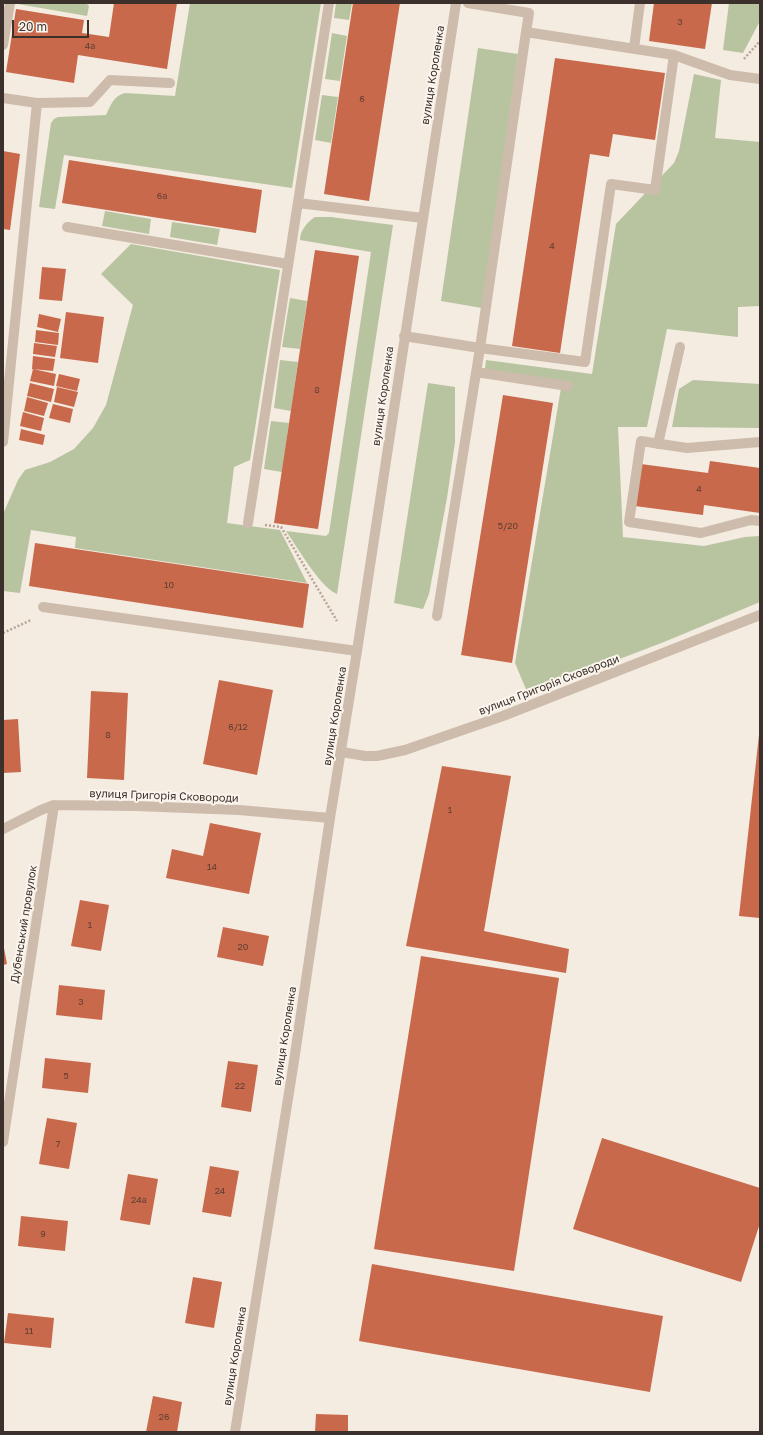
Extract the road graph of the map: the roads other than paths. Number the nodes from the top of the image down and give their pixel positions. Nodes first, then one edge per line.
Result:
1 (10, 3) edge
2 (329, 3) edge
3 (456, 3) edge
4 (468, 3) edge
5 (640, 3) edge
6 (526, 32) junction
7 (3, 45) edge
8 (634, 48) junction
9 (674, 55) junction
10 (760, 79) edge
11 (170, 83) dead end
12 (3, 98) edge
13 (37, 104) junction
14 (298, 203) junction
15 (423, 218) junction
16 (67, 227) dead end
17 (288, 264) junction
18 (404, 336) junction
19 (680, 347) dead end
20 (480, 348) junction
21 (476, 372) junction
22 (568, 386) dead end
23 (3, 442) edge
24 (760, 442) edge
25 (658, 444) junction
26 (760, 520) edge
27 (248, 523) road end
28 (43, 607) road end
29 (760, 615) edge
30 (437, 616) dead end
31 (357, 651) junction
32 (342, 752) junction
33 (54, 805) junction
34 (330, 818) junction
35 (3, 829) edge
36 (3, 1142) edge
37 (235, 1432) edge

1 - 7 street
2 - 14 street
3 - 15 street, вулиця Короленка
4 - 6 street
5 - 8 street
6 - 8 street
6 - 20 street
8 - 9 street
9 - 10 street
9 - 20 street
11 - 13 street
12 - 13 street
13 - 23 street
14 - 15 street
14 - 17 street
15 - 18 street, вулиця Короленка
16 - 17 street
17 - 27 street
18 - 20 street
18 - 31 street, вулиця Короленка
19 - 25 street
20 - 21 street
21 - 22 street
21 - 30 street
24 - 25 street
25 - 26 street
28 - 31 street
29 - 32 street, вулиця Григорія Сковороди
31 - 32 street, вулиця Короленка
32 - 34 street, вулиця Короленка
33 - 34 street, вулиця Григорія Сковороди
33 - 35 street, вулиця Григорія Сковороди
33 - 36 street, Дубенський провулок
34 - 37 street, вулиця Короленка

